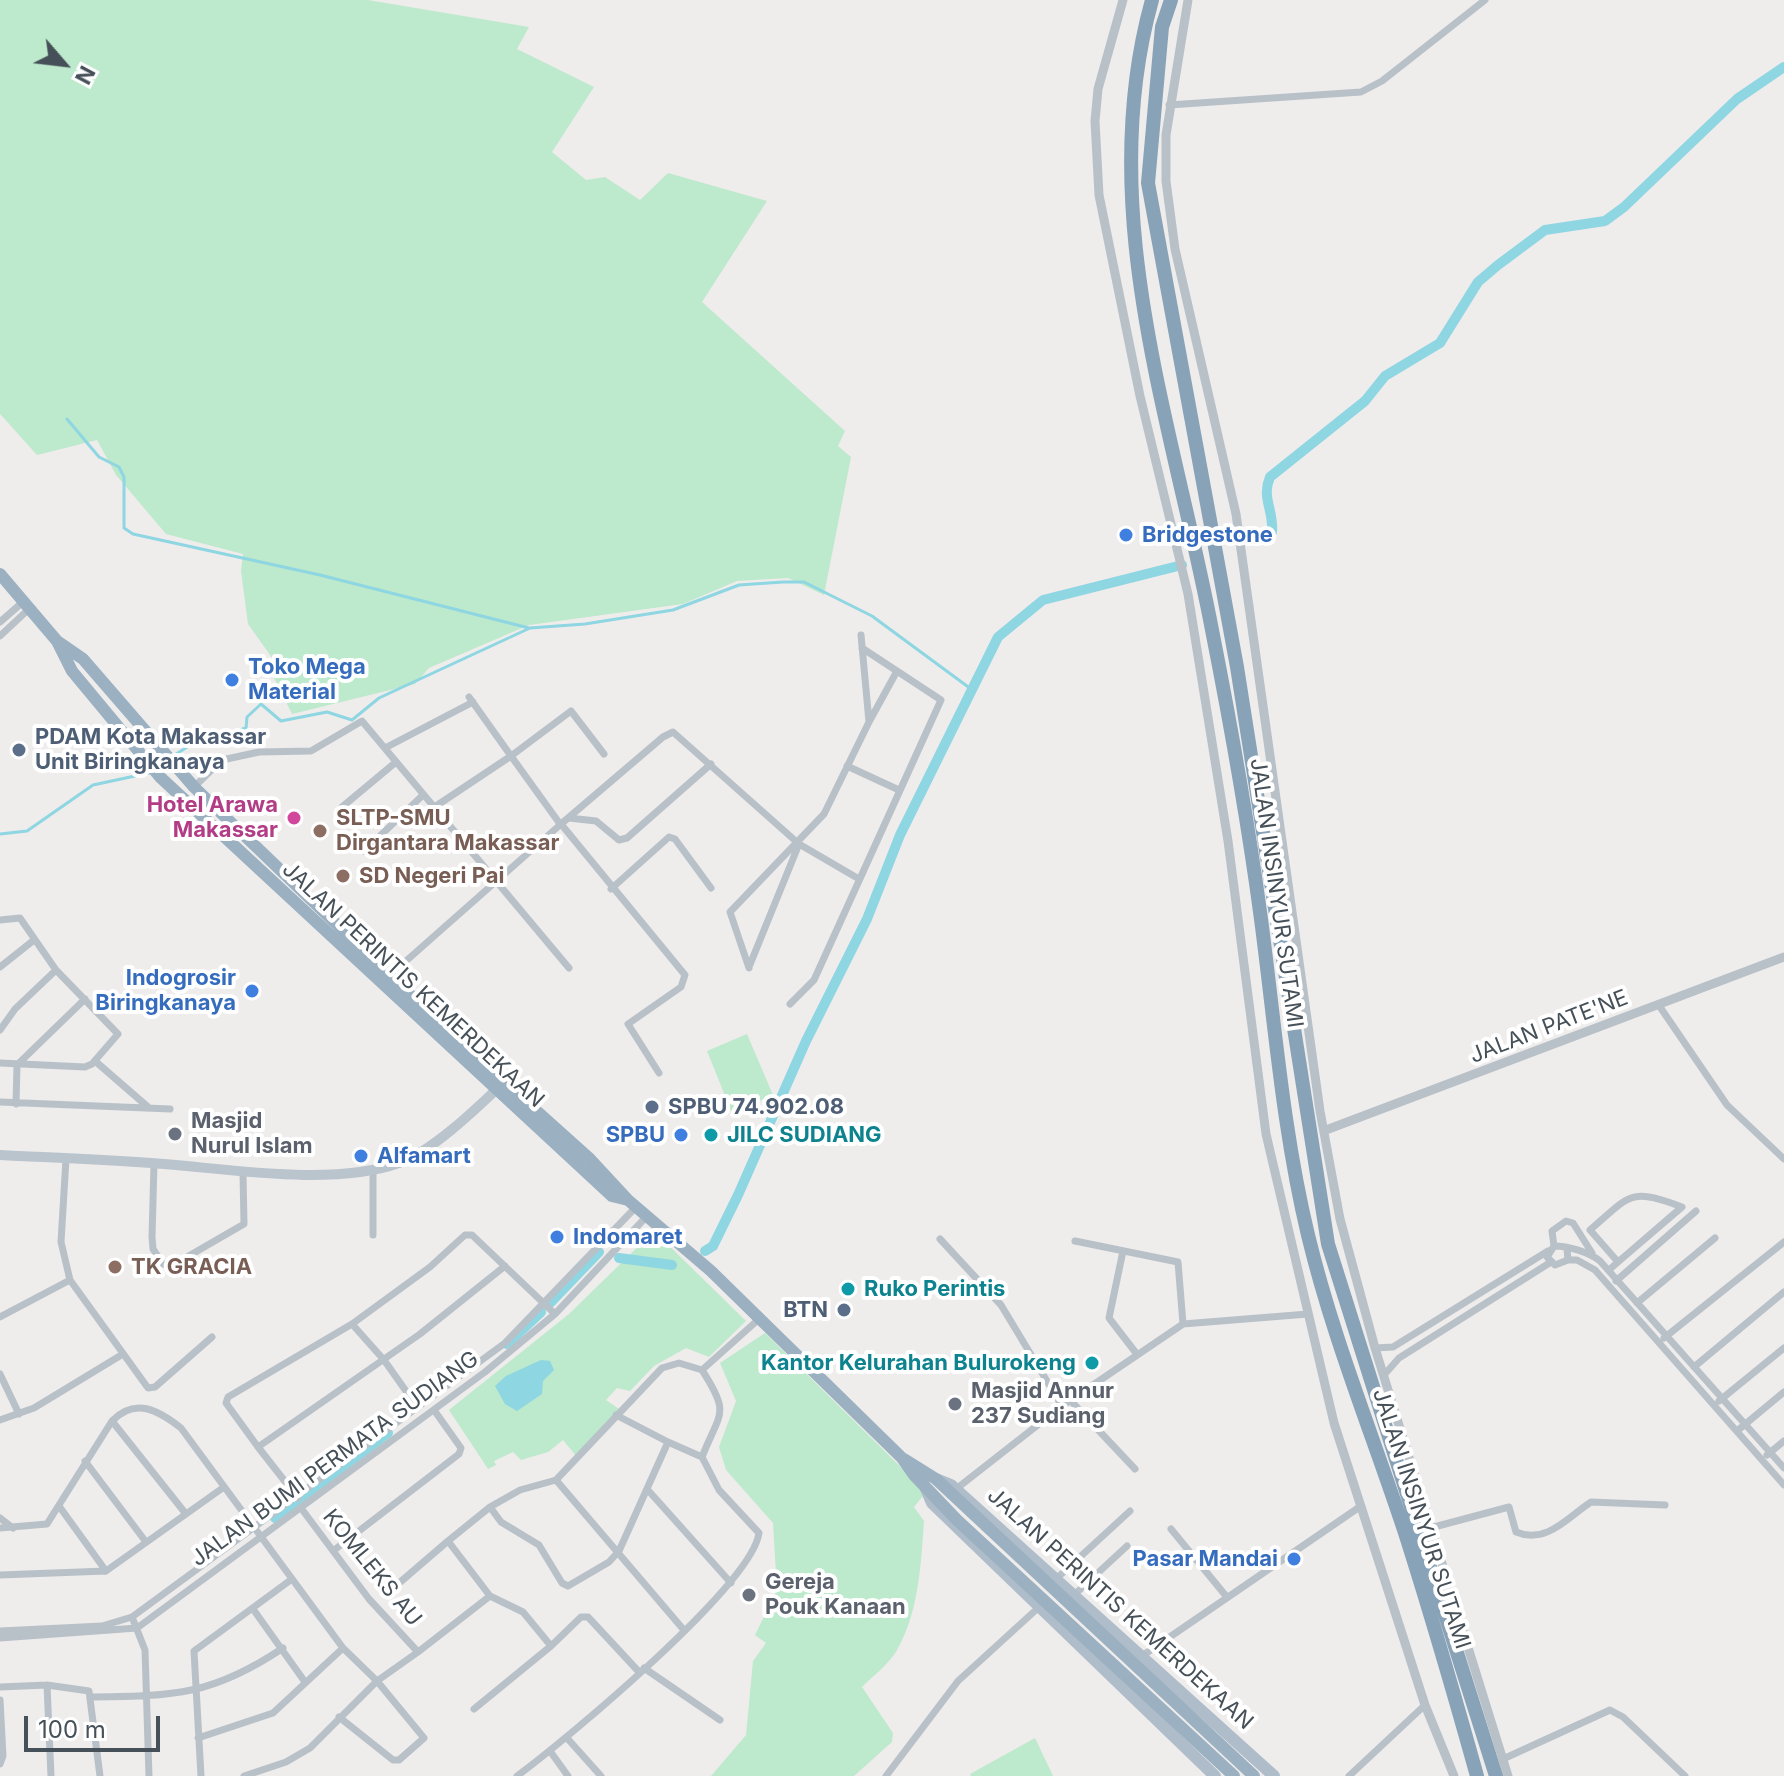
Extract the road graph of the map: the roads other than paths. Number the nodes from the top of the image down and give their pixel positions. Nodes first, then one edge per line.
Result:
1 (1123, 0) edge
2 (1152, 0) edge
3 (1171, 0) edge
4 (1188, 0) edge
5 (1485, 0) edge
6 (1169, 105) junction
7 (0, 574) edge
8 (27, 604) junction
9 (0, 622) edge
10 (861, 635) dead end
11 (0, 636) edge
12 (57, 641) junction
13 (862, 648) junction
14 (897, 671) junction
15 (869, 722) junction
16 (385, 748) junction
17 (604, 754) dead end
18 (511, 756) junction
19 (396, 762) junction
20 (711, 764) junction
21 (847, 766) junction
22 (194, 787) junction
23 (899, 790) junction
24 (423, 795) junction
25 (342, 807) dead end
26 (433, 808) junction
27 (563, 822) junction
28 (799, 844) junction
29 (364, 851) dead end
30 (859, 879) junction
31 (495, 880) junction
32 (711, 888) dead end
33 (611, 889) junction
34 (0, 920) edge
35 (34, 940) junction
36 (1784, 957) edge
37 (0, 967) edge
38 (569, 968) dead end
39 (56, 970) junction
40 (389, 976) junction
41 (85, 999) junction
42 (790, 1004) dead end
43 (1658, 1004) junction
44 (0, 1030) edge
45 (95, 1061) junction
46 (0, 1063) edge
47 (17, 1065) junction
48 (659, 1073) dead end
49 (500, 1086) junction
50 (0, 1102) edge
51 (16, 1104) junction
52 (148, 1107) junction
53 (170, 1109) dead end
54 (1326, 1130) junction
55 (0, 1155) edge
56 (66, 1159) junction
57 (1784, 1159) edge
58 (154, 1164) junction
59 (373, 1170) junction
60 (243, 1173) junction
61 (632, 1204) junction
62 (1696, 1211) dead end
63 (647, 1216) junction
64 (373, 1235) dead end
65 (1715, 1238) dead end
66 (940, 1239) dead end
67 (1075, 1241) dead end
68 (1784, 1242) edge
69 (1551, 1249) junction
70 (1567, 1249) junction
71 (1123, 1251) junction
72 (1594, 1256) junction
73 (1568, 1260) junction
74 (1551, 1262) junction
75 (1618, 1262) junction
76 (505, 1266) junction
77 (1609, 1270) junction
78 (1617, 1279) junction
79 (70, 1280) junction
80 (1610, 1285) junction
81 (1784, 1292) edge
82 (1638, 1302) junction
83 (544, 1304) junction
84 (1630, 1309) junction
85 (555, 1314) junction
86 (1308, 1314) junction
87 (0, 1317) edge
88 (759, 1319) junction
89 (352, 1324) junction
90 (1183, 1324) junction
91 (1668, 1335) junction
92 (212, 1337) dead end
93 (1659, 1342) junction
94 (1393, 1347) junction
95 (1375, 1348) junction
96 (1784, 1348) edge
97 (1136, 1353) junction
98 (123, 1354) junction
99 (1399, 1358) junction
100 (384, 1360) junction
101 (1695, 1367) junction
102 (702, 1370) junction
103 (0, 1374) edge
104 (1687, 1374) junction
105 (1384, 1375) junction
106 (1784, 1392) edge
107 (1723, 1398) junction
108 (1070, 1400) junction
109 (1714, 1405) junction
110 (1062, 1406) junction
111 (418, 1408) junction
112 (434, 1410) junction
113 (19, 1414) junction
114 (616, 1415) junction
115 (0, 1420) edge
116 (112, 1421) junction
117 (1745, 1424) junction
118 (1737, 1431) junction
119 (1784, 1441) edge
120 (668, 1442) junction
121 (258, 1447) junction
122 (1771, 1452) junction
123 (702, 1457) junction
124 (1762, 1459) junction
125 (85, 1461) junction
126 (1784, 1468) edge
127 (1135, 1469) dead end
128 (556, 1480) junction
129 (931, 1484) junction
130 (1784, 1485) edge
131 (224, 1487) junction
132 (647, 1489) junction
133 (956, 1489) junction
134 (298, 1498) junction
135 (1665, 1505) dead end
136 (59, 1506) junction
137 (1361, 1506) junction
138 (490, 1507) junction
139 (301, 1508) junction
140 (1130, 1511) dead end
141 (186, 1514) junction
142 (0, 1518) edge
143 (1434, 1527) junction
144 (0, 1528) edge
145 (13, 1528) junction
146 (1171, 1529) dead end
147 (258, 1532) junction
148 (448, 1541) junction
149 (146, 1542) junction
150 (1127, 1546) dead end
151 (333, 1551) junction
152 (619, 1551) junction
153 (106, 1571) junction
154 (0, 1575) edge
155 (292, 1579) junction
156 (1056, 1579) junction
157 (731, 1583) junction
158 (398, 1584) dead end
159 (1074, 1595) junction
160 (490, 1596) junction
161 (1226, 1596) junction
162 (1038, 1608) junction
163 (253, 1609) junction
164 (132, 1617) junction
165 (137, 1628) junction
166 (683, 1629) junction
167 (0, 1631) edge
168 (0, 1638) edge
169 (551, 1646) junction
170 (283, 1648) junction
171 (343, 1648) junction
172 (418, 1652) junction
173 (1142, 1656) junction
174 (642, 1670) junction
175 (377, 1681) junction
176 (305, 1682) junction
177 (47, 1685) junction
178 (0, 1687) edge
179 (194, 1692) junction
180 (93, 1697) junction
181 (145, 1697) junction
182 (0, 1700) edge
183 (1425, 1705) junction
184 (474, 1709) dead end
185 (339, 1717) junction
186 (720, 1720) dead end
187 (198, 1738) junction
188 (567, 1738) junction
189 (550, 1751) junction
190 (1503, 1759) junction
191 (0, 1764) edge
192 (51, 1776) edge
193 (100, 1776) edge
194 (149, 1776) edge
195 (201, 1776) edge
196 (244, 1776) edge
197 (517, 1776) edge
198 (568, 1776) edge
199 (601, 1776) edge
200 (886, 1776) edge
201 (1215, 1776) edge
202 (1234, 1776) edge
203 (1254, 1776) edge
204 (1274, 1776) edge
205 (1349, 1776) edge
206 (1454, 1776) edge
207 (1477, 1776) edge
208 (1496, 1776) edge
209 (1508, 1776) edge
210 (1685, 1776) edge

1 - 86 street
2 - 207 highway, JALAN INSINYUR SUTAMI
3 - 208 highway, JALAN INSINYUR SUTAMI
4 - 6 street
5 - 6 street
6 - 54 street
7 - 8 highway, JALAN PERINTIS KEMERDEKAAN
8 - 9 street
8 - 11 street
8 - 12 highway, JALAN PERINTIS KEMERDEKAAN
10 - 13 street
12 - 22 highway, JALAN PERINTIS KEMERDEKAAN
12 - 49 highway, JALAN PERINTIS KEMERDEKAAN
13 - 14 street
13 - 15 street
14 - 15 street
14 - 23 street
15 - 21 street
16 - 18 street
16 - 19 street
16 - 22 street
17 - 18 street
18 - 26 street
18 - 27 street
19 - 24 street
19 - 25 street
20 - 27 street
20 - 27 street
20 - 28 street
21 - 23 street
21 - 28 street
22 - 40 highway, JALAN PERINTIS KEMERDEKAAN
23 - 30 street
24 - 26 street
24 - 29 street
26 - 31 street
27 - 31 street
27 - 33 street
28 - 28 street
28 - 30 street
30 - 42 street
31 - 38 street
31 - 40 street
32 - 33 street
33 - 48 street
34 - 35 street
35 - 37 street
35 - 39 street
36 - 43 street, JALAN PATE'NE
39 - 41 street
39 - 44 street
40 - 49 highway, JALAN PERINTIS KEMERDEKAAN
41 - 45 street
41 - 47 street
43 - 54 street, JALAN PATE'NE
43 - 57 street
45 - 47 street
45 - 52 street
46 - 47 street
47 - 51 street
49 - 59 main road
49 - 61 highway, JALAN PERINTIS KEMERDEKAAN
50 - 51 street
51 - 52 street
52 - 53 street
54 - 95 street
55 - 56 main road
56 - 58 main road
56 - 79 street
58 - 60 main road
58 - 60 street
59 - 60 main road
59 - 64 street
61 - 63 highway, JALAN PERINTIS KEMERDEKAAN
61 - 83 street, JALAN BUMI PERMATA SUDIANG
62 - 78 street
63 - 85 street, JALAN BUMI PERMATA SUDIANG
63 - 88 highway, JALAN PERINTIS KEMERDEKAAN
65 - 82 street
66 - 110 street
67 - 71 street
68 - 91 street
69 - 70 street
69 - 72 street
69 - 74 street
69 - 94 street
70 - 72 street
70 - 73 street
71 - 90 street
71 - 97 street
72 - 77 street
73 - 74 street
73 - 80 street
74 - 99 street
75 - 75 street
75 - 77 street
76 - 83 street
76 - 89 street
76 - 100 street
77 - 78 street
78 - 80 street
78 - 82 street
79 - 87 street
79 - 98 street
80 - 84 street
81 - 101 street
82 - 84 street
82 - 91 street
83 - 85 street
83 - 111 street, JALAN BUMI PERMATA SUDIANG
84 - 93 street
85 - 112 street, JALAN BUMI PERMATA SUDIANG
86 - 90 street
86 - 137 street
88 - 102 street
88 - 129 highway, JALAN PERINTIS KEMERDEKAAN
89 - 100 street
89 - 121 street
90 - 97 street
91 - 93 street
91 - 101 street
92 - 98 street
93 - 104 street
94 - 95 street
94 - 99 street
95 - 105 street
96 - 107 street
97 - 108 street
98 - 113 street
99 - 105 street
100 - 111 street
100 - 121 street
101 - 104 street
101 - 107 street
102 - 114 street
102 - 123 street
103 - 113 street
104 - 109 street
105 - 143 street
106 - 117 street
107 - 109 street
107 - 117 street
108 - 110 street
108 - 127 street
109 - 118 street
110 - 133 street
111 - 134 street, JALAN BUMI PERMATA SUDIANG
112 - 139 street, JALAN BUMI PERMATA SUDIANG
112 - 151 street
113 - 115 street
114 - 120 street
114 - 128 street
116 - 125 street
116 - 131 street
116 - 141 street
117 - 118 street
117 - 122 street
118 - 124 street
119 - 122 street
120 - 123 street
120 - 132 street
121 - 134 street
122 - 124 street
122 - 126 street
123 - 157 street
124 - 130 street
125 - 136 street
125 - 149 street
128 - 138 street
128 - 152 street
129 - 133 main road, JALAN PERINTIS KEMERDEKAAN
129 - 162 main road, JALAN PERINTIS KEMERDEKAAN
129 - 202 highway, JALAN PERINTIS KEMERDEKAAN
129 - 203 highway, JALAN PERINTIS KEMERDEKAAN
131 - 141 street
131 - 147 street
132 - 152 street
132 - 157 street
133 - 156 main road, JALAN PERINTIS KEMERDEKAAN
134 - 147 street, JALAN BUMI PERMATA SUDIANG
135 - 143 street
136 - 145 street
136 - 153 street
137 - 161 street
137 - 183 street
138 - 148 street
138 - 152 street
139 - 147 street, JALAN BUMI PERMATA SUDIANG
139 - 151 street, KOMLEKS AU
140 - 156 street
141 - 149 street
142 - 145 street
143 - 190 street
144 - 145 street
146 - 161 street
147 - 155 street
147 - 164 street, JALAN BUMI PERMATA SUDIANG
147 - 165 street, JALAN BUMI PERMATA SUDIANG
148 - 158 street
148 - 160 street
149 - 153 street
150 - 159 street
151 - 172 street, KOMLEKS AU
152 - 166 street
153 - 154 street
155 - 163 street
155 - 171 street
156 - 159 main road, JALAN PERINTIS KEMERDEKAAN
157 - 166 street
159 - 173 main road, JALAN PERINTIS KEMERDEKAAN
160 - 169 street
160 - 172 street, KOMLEKS AU
161 - 173 street
162 - 200 street
162 - 201 main road, JALAN PERINTIS KEMERDEKAAN
163 - 170 street
163 - 179 street
164 - 165 street
164 - 167 street, JALAN BUMI PERMATA SUDIANG
165 - 168 street
165 - 181 street
166 - 174 street
169 - 174 street
169 - 184 street
170 - 176 street
170 - 179 street
171 - 175 street
171 - 176 street
172 - 175 street
173 - 204 main road, JALAN PERINTIS KEMERDEKAAN
174 - 186 street
174 - 188 street
175 - 185 street
175 - 185 street
176 - 187 street
177 - 178 street
177 - 180 street
177 - 192 street
179 - 181 street
179 - 187 street
180 - 181 street
180 - 193 street
181 - 194 street
182 - 191 street
183 - 205 street
183 - 206 street
185 - 196 street
187 - 195 street
188 - 189 street
188 - 199 street
189 - 197 street
189 - 198 street
190 - 209 street
190 - 210 street

